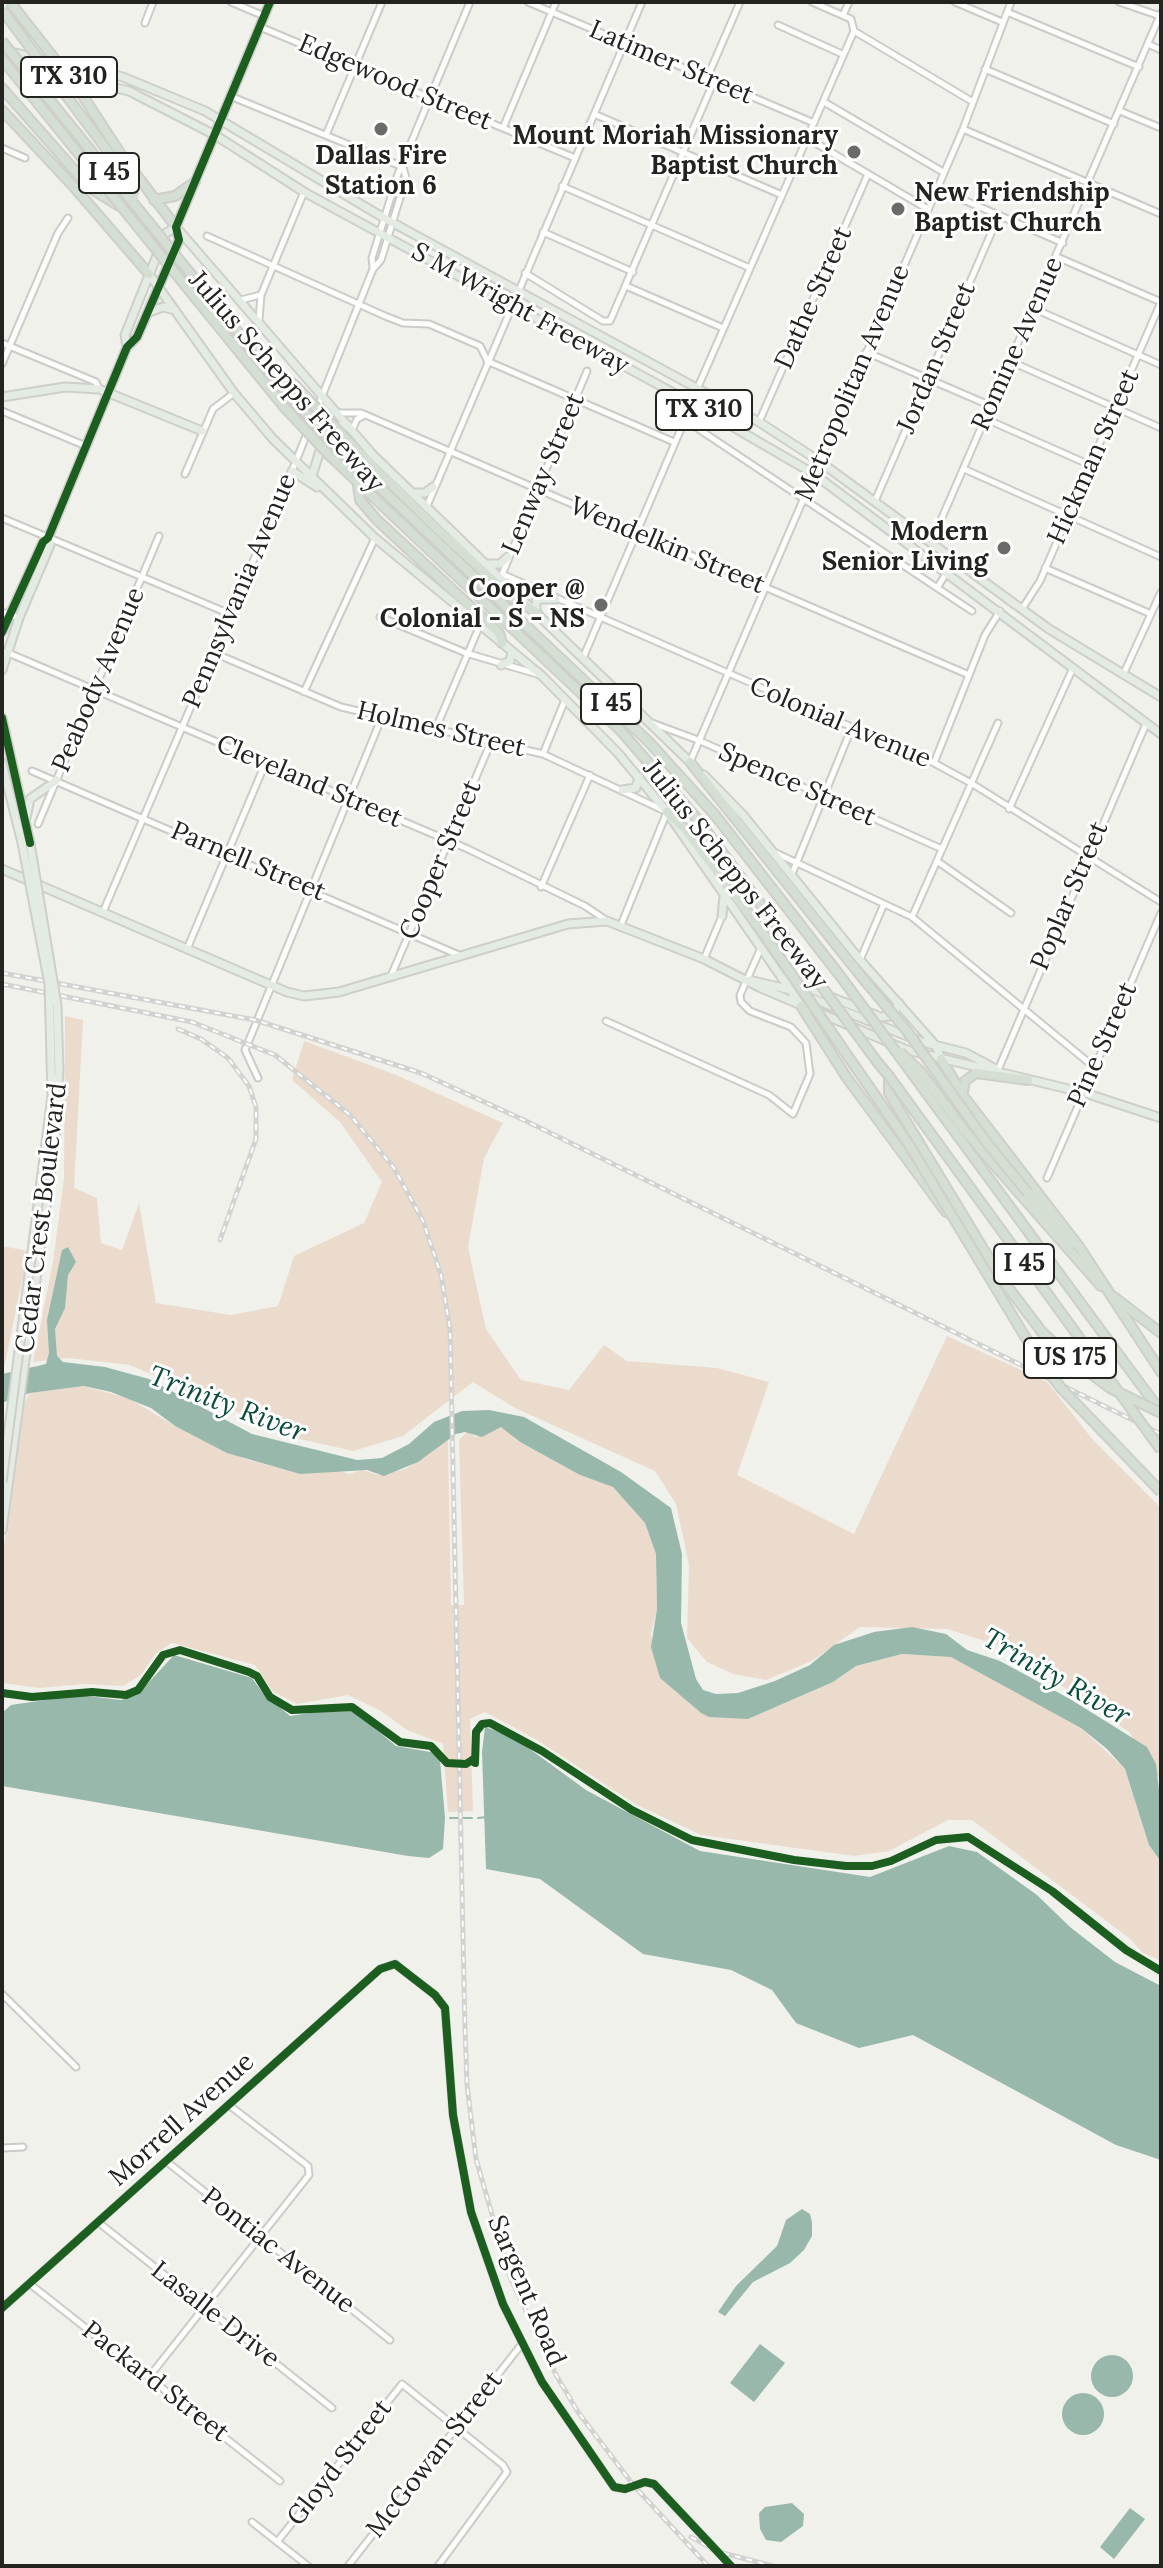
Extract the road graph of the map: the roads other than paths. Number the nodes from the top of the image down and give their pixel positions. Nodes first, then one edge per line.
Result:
1 (10, 2) edge
2 (153, 2) edge
3 (231, 2) edge
4 (270, 2) edge
5 (382, 2) edge
6 (470, 2) edge
7 (528, 2) edge
8 (556, 2) edge
9 (642, 2) edge
10 (740, 2) edge
11 (812, 2) edge
12 (849, 2) edge
13 (955, 2) edge
14 (1011, 2) edge
15 (1119, 2) edge
16 (2, 10) edge
17 (552, 12) junction
18 (1007, 12) junction
19 (1160, 14) edge
20 (843, 15) junction
21 (264, 16) junction
22 (1002, 22) junction
23 (145, 23) dead end
24 (778, 25) dead end
25 (259, 26) junction
26 (854, 31) junction
27 (2, 41) edge
28 (625, 44) junction
29 (1148, 44) junction
30 (2, 50) edge
31 (1161, 50) edge
32 (843, 54) junction
33 (2, 60) edge
34 (356, 67) junction
35 (1139, 67) junction
36 (985, 69) junction
37 (707, 78) junction
38 (714, 81) junction
39 (2, 88) edge
40 (229, 95) junction
41 (431, 97) junction
42 (824, 102) junction
43 (974, 102) junction
44 (2, 110) edge
45 (1120, 111) junction
46 (594, 114) junction
47 (221, 121) junction
48 (814, 123) junction
49 (1114, 124) junction
50 (503, 128) junction
51 (1161, 128) edge
52 (963, 129) junction
53 (215, 135) junction
54 (326, 135) junction
55 (807, 138) junction
56 (2, 148) edge
57 (684, 153) junction
58 (25, 158) dead end
59 (575, 158) junction
60 (403, 167) junction
61 (943, 172) junction
62 (868, 174) junction
63 (195, 182) junction
64 (1088, 183) junction
65 (562, 186) junction
66 (936, 188) junction
67 (304, 192) junction
68 (782, 195) junction
69 (154, 200) junction
70 (122, 207) junction
71 (926, 208) junction
72 (1161, 214) edge
73 (999, 215) junction
74 (68, 218) dead end
75 (384, 218) junction
76 (146, 219) junction
77 (394, 224) junction
78 (652, 225) junction
79 (176, 227) junction
80 (379, 232) junction
81 (543, 232) junction
82 (207, 236) dead end
83 (390, 238) junction
84 (1063, 243) junction
85 (1057, 257) junction
86 (273, 265) junction
87 (750, 268) junction
88 (373, 269) junction
89 (633, 272) junction
90 (525, 273) junction
91 (149, 274) junction
92 (158, 285) junction
93 (626, 286) junction
94 (517, 291) junction
95 (261, 295) junction
96 (241, 300) junction
97 (1161, 302) edge
98 (359, 304) junction
99 (512, 305) junction
100 (1035, 309) junction
101 (176, 310) junction
102 (147, 314) junction
103 (259, 320) junction
104 (723, 328) junction
105 (2, 343) edge
106 (10, 346) junction
107 (127, 347) junction
108 (866, 352) junction
109 (1138, 355) junction
110 (487, 361) junction
111 (1012, 362) junction
112 (2, 364) edge
113 (264, 364) junction
114 (1161, 365) edge
115 (587, 371) dead end
116 (929, 378) junction
117 (698, 387) junction
118 (104, 390) junction
119 (234, 393) junction
120 (323, 395) junction
121 (2, 397) edge
122 (575, 400) junction
123 (692, 403) junction
124 (991, 406) junction
125 (1116, 408) junction
126 (2, 411) edge
127 (338, 413) junction
128 (366, 415) junction
129 (986, 419) junction
130 (685, 420) junction
131 (759, 422) junction
132 (350, 428) junction
133 (1161, 428) edge
134 (202, 431) junction
135 (674, 442) junction
136 (86, 446) junction
137 (448, 451) junction
138 (296, 461) junction
139 (819, 461) junction
140 (1090, 465) junction
141 (964, 469) junction
142 (292, 471) junction
143 (185, 474) dead end
144 (814, 474) junction
145 (312, 476) junction
146 (358, 485) junction
147 (433, 487) junction
148 (536, 490) junction
149 (414, 493) junction
150 (330, 495) junction
151 (804, 497) junction
152 (875, 501) junction
153 (427, 506) junction
154 (1068, 515) junction
155 (2, 518) edge
156 (637, 532) junction
157 (159, 536) dead end
158 (48, 538) junction
159 (375, 538) junction
160 (931, 543) junction
161 (508, 557) junction
162 (1161, 557) edge
163 (487, 564) junction
164 (1045, 568) junction
165 (947, 572) junction
166 (501, 576) junction
167 (142, 577) junction
168 (765, 588) junction
169 (937, 588) junction
170 (1161, 592) edge
171 (556, 599) junction
172 (1022, 609) junction
173 (972, 611) dead end
174 (1000, 611) junction
175 (6, 613) edge
176 (537, 613) junction
177 (230, 614) junction
178 (1151, 614) junction
179 (380, 617) dead end
180 (19, 618) junction
181 (599, 619) junction
182 (480, 625) junction
183 (2, 632) edge
184 (502, 643) junction
185 (6, 652) junction
186 (512, 652) junction
187 (214, 653) junction
188 (466, 653) junction
189 (583, 658) junction
190 (501, 665) junction
191 (1073, 666) junction
192 (2, 670) edge
193 (726, 674) junction
194 (969, 675) junction
195 (1123, 675) junction
196 (542, 676) junction
197 (95, 690) junction
198 (304, 692) junction
199 (1161, 697) edge
200 (565, 700) junction
201 (382, 717) junction
202 (2, 718) edge
203 (652, 723) junction
204 (998, 723) dead end
205 (1146, 724) junction
206 (181, 727) junction
207 (852, 727) junction
208 (2, 728) edge
209 (436, 728) junction
210 (1161, 734) edge
211 (698, 740) junction
212 (491, 742) junction
213 (543, 754) junction
214 (690, 762) junction
215 (934, 763) junction
216 (2, 764) edge
217 (265, 764) junction
218 (32, 771) dead end
219 (590, 775) junction
220 (639, 777) junction
221 (57, 780) junction
222 (971, 783) junction
223 (622, 790) junction
224 (822, 796) junction
225 (348, 799) junction
226 (1009, 809) junction
227 (667, 812) junction
228 (144, 817) junction
229 (26, 824) junction
230 (38, 824) dead end
231 (449, 841) junction
232 (26, 843) junction
233 (942, 849) junction
234 (771, 851) junction
235 (227, 854) junction
236 (1087, 856) junction
237 (937, 861) junction
238 (796, 862) junction
239 (2, 869) edge
240 (791, 877) junction
241 (541, 887) junction
242 (310, 889) junction
243 (724, 894) junction
244 (1161, 902) edge
245 (884, 904) junction
246 (734, 909) junction
247 (103, 913) junction
248 (1011, 913) dead end
249 (1161, 913) edge
250 (722, 916) junction
251 (912, 917) junction
252 (607, 921) junction
253 (621, 925) junction
254 (411, 932) junction
255 (761, 947) junction
256 (187, 949) junction
257 (462, 956) junction
258 (704, 959) junction
259 (860, 960) junction
260 (391, 977) junction
261 (781, 977) junction
262 (747, 979) junction
263 (269, 984) junction
264 (789, 989) junction
265 (899, 1003) junction
266 (801, 1006) junction
267 (1023, 1010) junction
268 (606, 1021) dead end
269 (923, 1030) junction
270 (882, 1034) junction
271 (922, 1042) junction
272 (936, 1046) junction
273 (907, 1050) junction
274 (941, 1059) junction
275 (1094, 1067) junction
276 (998, 1070) junction
277 (889, 1076) junction
278 (258, 1078) dead end
279 (1028, 1080) junction
280 (1085, 1093) junction
281 (964, 1097) junction
282 (1161, 1118) edge
283 (1047, 1178) dead end
284 (970, 1245) junction
285 (1099, 1279) junction
286 (1161, 1333) edge
287 (1161, 1372) edge
288 (1161, 1413) edge
289 (1161, 1450) edge
290 (2, 1482) edge
291 (1161, 1492) edge
292 (2, 1530) edge
293 (389, 1964) joint
294 (2, 1994) edge
295 (76, 2067) dead end
296 (229, 2105) junction
297 (23, 2147) dead end
298 (2, 2148) edge
299 (166, 2161) junction
300 (98, 2222) junction
301 (260, 2236) junction
302 (29, 2284) junction
303 (205, 2307) junction
304 (2, 2308) edge
305 (390, 2340) dead end
306 (521, 2345) junction
307 (149, 2377) junction
308 (332, 2408) dead end
309 (456, 2427) junction
310 (280, 2481) dead end
311 (252, 2522) dead end
312 (277, 2542) junction
313 (308, 2566) edge
314 (348, 2566) edge
315 (438, 2566) edge
316 (731, 2566) edge

1 - 69 highway, TX 310, bridge
2 - 23 street
3 - 21 street
4 - 21 main road
5 - 34 street
6 - 41 street, Pennsylvania Avenue
7 - 17 street, Latimer Street
8 - 17 street
9 - 28 street
10 - 37 street
11 - 20 street
12 - 20 street
13 - 22 street
14 - 18 street, Metropolitan Avenue
15 - 19 street
16 - 76 highway, bridge
17 - 28 street, Latimer Street
17 - 50 street
18 - 22 street, Metropolitan Avenue
18 - 35 street
19 - 29 street, Romine Avenue
20 - 26 street
21 - 25 main road
22 - 36 street, Metropolitan Avenue
24 - 32 street
25 - 34 street, Edgewood Street
25 - 40 main road
26 - 32 street
26 - 43 street
27 - 76 highway, Julius Schepps Freeway / I 45, bridge
28 - 37 street, Latimer Street
28 - 46 street
29 - 31 street
29 - 35 street, Romine Avenue
30 - 47 main road, S M Wright Freeway
32 - 42 street
33 - 53 main road, S M Wright Freeway
33 - 70 highway, Julius Schepps Freeway / I 45, bridge
34 - 41 street, Edgewood Street
34 - 54 street
35 - 45 street, Romine Avenue
36 - 43 street, Metropolitan Avenue
36 - 49 street
37 - 38 street, Latimer Street
38 - 48 street, Latimer Street
38 - 57 street
39 - 70 highway
40 - 47 main road
40 - 54 street
41 - 50 street, Edgewood Street
41 - 60 street, Pennsylvania Avenue
42 - 48 street
42 - 61 street
43 - 52 street, Metropolitan Avenue
44 - 91 highway, TX 310
45 - 49 street, Romine Avenue
45 - 51 street
46 - 57 street
46 - 59 street
47 - 53 main road
47 - 75 main road, S M Wright Freeway / TX 310
48 - 55 street
49 - 64 street, Romine Avenue
50 - 59 street, Edgewood Street
52 - 61 street, Metropolitan Avenue
52 - 64 street
53 - 63 main road
53 - 67 main road, S M Wright Freeway / TX 310
54 - 60 street
55 - 62 street
55 - 68 street
56 - 58 street
57 - 68 street
57 - 78 street
59 - 65 street
60 - 75 street, Pennsylvania Avenue
60 - 77 street, Pennsylvania Avenue
61 - 66 street, Metropolitan Avenue
62 - 71 street
62 - 131 street, Dathe Street
63 - 69 highway
63 - 79 main road
64 - 72 street
64 - 84 street, Romine Avenue
65 - 78 street
65 - 81 street
66 - 71 street, Metropolitan Avenue
66 - 73 street
67 - 80 main road, S M Wright Freeway / TX 310
67 - 86 street
68 - 87 street
69 - 79 highway
70 - 146 highway, Julius Schepps Freeway / I 45, bridge
71 - 108 street, Metropolitan Avenue
73 - 84 street
73 - 116 street, Jordan Street
74 - 106 street
75 - 77 main road, S M Wright Freeway / TX 310
75 - 80 street, Pennsylvania Avenue
76 - 113 highway, Julius Schepps Freeway / I 45, bridge
77 - 83 street, Pennsylvania Avenue
77 - 94 main road, S M Wright Freeway / TX 310
78 - 87 street
78 - 89 street
79 - 91 main road
79 - 92 main road
79 - 96 main road, Julius Schepps Freeway
80 - 83 main road, S M Wright Freeway / TX 310
80 - 88 street, Pennsylvania Avenue
81 - 89 street
81 - 90 street
82 - 86 street
83 - 88 street, Pennsylvania Avenue
83 - 99 main road, S M Wright Freeway / TX 310
84 - 85 street, Romine Avenue
85 - 97 street
85 - 100 street, Romine Avenue
86 - 95 street
86 - 98 street
87 - 104 street
88 - 98 street, Pennsylvania Avenue
89 - 93 street
90 - 93 street
90 - 94 street
91 - 92 main road, Julius Schepps Freeway / TX 310
91 - 107 main road
92 - 101 main road, Julius Schepps Freeway
92 - 102 main road
93 - 104 street
94 - 99 street
94 - 117 main road, S M Wright Freeway / TX 310
95 - 96 street
95 - 103 street
96 - 103 main road, Julius Schepps Freeway
97 - 109 street, Hickman Street
98 - 110 street
98 - 120 street, Pennsylvania Avenue
99 - 110 street
99 - 123 main road, S M Wright Freeway / TX 310
100 - 109 street
100 - 111 street, Romine Avenue
101 - 102 main road
101 - 119 main road, Julius Schepps Freeway
102 - 107 main road
103 - 120 main road, Julius Schepps Freeway
104 - 117 street
105 - 106 street
106 - 112 street
106 - 118 street
107 - 118 main road
108 - 116 street
108 - 139 street, Metropolitan Avenue
109 - 114 street
109 - 125 street, Hickman Street
110 - 122 street
110 - 137 street
111 - 124 street, Romine Avenue
111 - 125 street
113 - 176 highway, bridge
113 - 270 highway, Julius Schepps Freeway / I 45, bridge
115 - 122 street, Lenway Street
116 - 124 street
116 - 152 street, Jordan Street
117 - 131 main road, S M Wright Freeway / TX 310
118 - 121 main road
118 - 134 main road
118 - 136 main road
119 - 134 street
119 - 138 main road, Julius Schepps Freeway
120 - 127 main road, Julius Schepps Freeway
120 - 138 street, Pennsylvania Avenue
122 - 135 street
122 - 148 street, Lenway Street
123 - 130 street
123 - 144 main road, S M Wright Freeway / TX 310
124 - 129 street, Romine Avenue
125 - 133 street
125 - 140 street, Hickman Street
126 - 136 street
127 - 128 street, Wendelkin Street
127 - 132 main road, Julius Schepps Freeway
128 - 132 street
128 - 137 street, Wendelkin Street
129 - 140 street
129 - 141 street, Romine Avenue
130 - 135 street
130 - 151 street
131 - 139 main road, S M Wright Freeway / TX 310
132 - 145 main road
132 - 149 main road, Julius Schepps Freeway
134 - 143 street
135 - 156 street
136 - 158 main road
137 - 147 street
137 - 148 street, Wendelkin Street
138 - 142 street, Pennsylvania Avenue
138 - 145 main road, Julius Schepps Freeway
139 - 144 street, Metropolitan Avenue
139 - 152 main road, S M Wright Freeway / TX 310
140 - 154 street, Hickman Street
141 - 154 street
141 - 160 street, Romine Avenue
142 - 150 main road
142 - 177 street, Pennsylvania Avenue
144 - 151 street, Metropolitan Avenue
144 - 165 main road, S M Wright Freeway / TX 310
145 - 150 main road, Julius Schepps Freeway
146 - 184 highway
146 - 277 highway, Julius Schepps Freeway / I 45, bridge
147 - 149 main road
147 - 153 street
148 - 156 street, Wendelkin Street
148 - 161 street, Lenway Street
149 - 153 main road, Julius Schepps Freeway
150 - 159 main road, Julius Schepps Freeway
151 - 168 street, Metropolitan Avenue
151 - 169 street
152 - 160 main road, S M Wright Freeway / TX 310
153 - 163 main road, Julius Schepps Freeway
154 - 162 street
154 - 164 street, Hickman Street
155 - 158 street
156 - 168 street, Wendelkin Street
156 - 181 street
157 - 167 street, Peabody Avenue
158 - 167 street
158 - 175 main road
158 - 180 main road
159 - 182 main road, Julius Schepps Freeway
159 - 198 street
160 - 172 main road, S M Wright Freeway / TX 310
161 - 163 main road
161 - 166 street, Lenway Street
163 - 166 main road, Julius Schepps Freeway
164 - 172 street, Hickman Street
164 - 178 street
165 - 169 street
165 - 174 main road, S M Wright Freeway / TX 310
166 - 171 street, Colonial Avenue
166 - 176 main road, Julius Schepps Freeway
167 - 177 street
167 - 197 street, Peabody Avenue
168 - 193 street, Metropolitan Avenue
168 - 194 street, Wendelkin Street
169 - 173 street
170 - 178 street
171 - 176 main road
171 - 181 street, Colonial Avenue
172 - 195 main road, S M Wright Freeway / TX 310
174 - 191 main road, S M Wright Freeway / TX 310
174 - 194 street
175 - 180 street
175 - 183 main road
176 - 189 main road, Julius Schepps Freeway
177 - 187 street, Pennsylvania Avenue
178 - 195 street
179 - 188 street
180 - 185 main road
181 - 189 street
181 - 193 street, Colonial Avenue
182 - 184 main road, Julius Schepps Freeway
182 - 188 street
184 - 186 main road, Julius Schepps Freeway
185 - 192 main road
185 - 197 street, Cleveland Street
186 - 190 main road
186 - 196 main road, Julius Schepps Freeway
187 - 198 street, Holmes Street
187 - 206 street, Pennsylvania Avenue
188 - 190 street
188 - 209 street
189 - 203 main road, Julius Schepps Freeway
190 - 196 street
191 - 205 main road, S M Wright Freeway / TX 310
191 - 226 street
193 - 207 street, Colonial Avenue
193 - 211 street, Metropolitan Avenue
194 - 215 street
195 - 199 main road, S M Wright Freeway / TX 310
196 - 200 main road, Julius Schepps Freeway
197 - 206 street, Cleveland Street
197 - 221 street, Peabody Avenue
198 - 201 street, Holmes Street
200 - 213 street
200 - 220 main road, Julius Schepps Freeway
201 - 209 street, Holmes Street
201 - 225 street
202 - 208 main road, Cedar Crest Boulevard
203 - 211 street, Spence Street
203 - 214 main road, Julius Schepps Freeway
204 - 222 street
205 - 210 main road, S M Wright Freeway / TX 310
205 - 236 street, Poplar Street
206 - 217 street, Cleveland Street
206 - 228 street, Pennsylvania Avenue
207 - 215 street, Colonial Avenue
207 - 224 street
208 - 229 main road, Cedar Crest Boulevard
209 - 212 street, Holmes Street
211 - 214 street, Metropolitan Avenue
211 - 224 street, Spence Street
212 - 213 street, Holmes Street
212 - 231 street, Cooper Street
213 - 219 street, Holmes Street
214 - 234 main road, Julius Schepps Freeway
214 - 285 highway, bridge
215 - 222 street, Colonial Avenue
216 - 232 main road, Cedar Crest Boulevard
217 - 225 street, Cleveland Street
217 - 235 street
218 - 221 street, Parnell Street
219 - 223 street, Holmes Street
219 - 241 street
220 - 223 main road
220 - 227 main road, Julius Schepps Freeway
221 - 228 street, Parnell Street
221 - 229 main road
221 - 230 street, Peabody Avenue
222 - 226 street, Colonial Avenue
222 - 233 street
223 - 227 street, Holmes Street
224 - 233 street, Spence Street
224 - 238 street
225 - 231 street, Cleveland Street
225 - 242 street
226 - 236 street, Colonial Avenue
227 - 243 main road, Julius Schepps Freeway
227 - 253 street
227 - 284 highway, bridge
228 - 235 street, Parnell Street
228 - 247 street, Pennsylvania Avenue
229 - 232 main road, Cedar Crest Boulevard
231 - 241 street, Cleveland Street
231 - 254 street, Cooper Street
232 - 290 main road, Cedar Crest Boulevard, bridge
232 - 292 main road, Cedar Crest Boulevard, bridge
233 - 237 street
234 - 238 street
234 - 240 main road, Julius Schepps Freeway
235 - 242 street, Parnell Street
235 - 256 street
236 - 244 street, Colonial Avenue
236 - 267 street, Poplar Street
237 - 248 street
237 - 251 street
238 - 240 street
238 - 245 street
239 - 247 main road
240 - 259 main road, Julius Schepps Freeway
241 - 252 street, Cleveland Street
242 - 254 street, Parnell Street
242 - 263 street
243 - 246 main road, Julius Schepps Freeway
243 - 250 main road
245 - 251 street
245 - 259 street
246 - 250 main road
246 - 255 main road, Julius Schepps Freeway
247 - 256 main road
249 - 275 street, Pine Street
250 - 258 street
251 - 267 street
252 - 253 main road
252 - 257 main road
253 - 258 main road
254 - 257 street, Parnell Street
254 - 260 street, Cooper Street
255 - 261 main road, Julius Schepps Freeway
255 - 262 street
256 - 263 main road
257 - 260 main road
258 - 262 main road
259 - 265 main road, Julius Schepps Freeway
260 - 263 main road
261 - 264 main road, Julius Schepps Freeway
261 - 265 main road
262 - 264 main road
262 - 266 main road
262 - 268 street
263 - 278 street
264 - 266 main road, Julius Schepps Freeway
264 - 271 main road
265 - 269 main road, Julius Schepps Freeway
266 - 273 main road
266 - 284 highway, bridge
267 - 275 street
267 - 276 street, Poplar Street
269 - 271 main road
269 - 272 main road, Julius Schepps Freeway
270 - 286 highway, US 175, bridge
270 - 288 highway, Julius Schepps Freeway / I 45, bridge
271 - 272 main road
271 - 273 main road
272 - 274 main road, Julius Schepps Freeway
272 - 276 main road
273 - 274 main road
274 - 276 main road
274 - 281 highway
275 - 280 street, Pine Street
276 - 279 main road
277 - 288 highway, US 175, bridge
277 - 289 highway, Julius Schepps Freeway / I 45, bridge
279 - 280 main road
279 - 281 highway
280 - 282 main road
280 - 283 street, Pine Street
281 - 285 highway
284 - 291 highway, bridge
285 - 287 highway
293 - 296 street, Morrell Avenue
293 - 306 street, Sargent Road
294 - 295 street
296 - 299 street, Morrell Avenue
296 - 301 street
297 - 298 street
299 - 300 street, Morrell Avenue
299 - 301 street, Pontiac Avenue
300 - 302 street, Morrell Avenue
300 - 303 street, Lasalle Drive
301 - 303 street
301 - 305 street, Pontiac Avenue
302 - 304 street, Morrell Avenue
302 - 307 street, Packard Street
303 - 307 street
303 - 308 street, Lasalle Drive
306 - 309 street, McGowan Street
306 - 316 street, Sargent Road
307 - 310 street, Packard Street
309 - 312 street, Gloyd Street
309 - 314 street, McGowan Street
309 - 315 street
311 - 312 street
312 - 313 street

